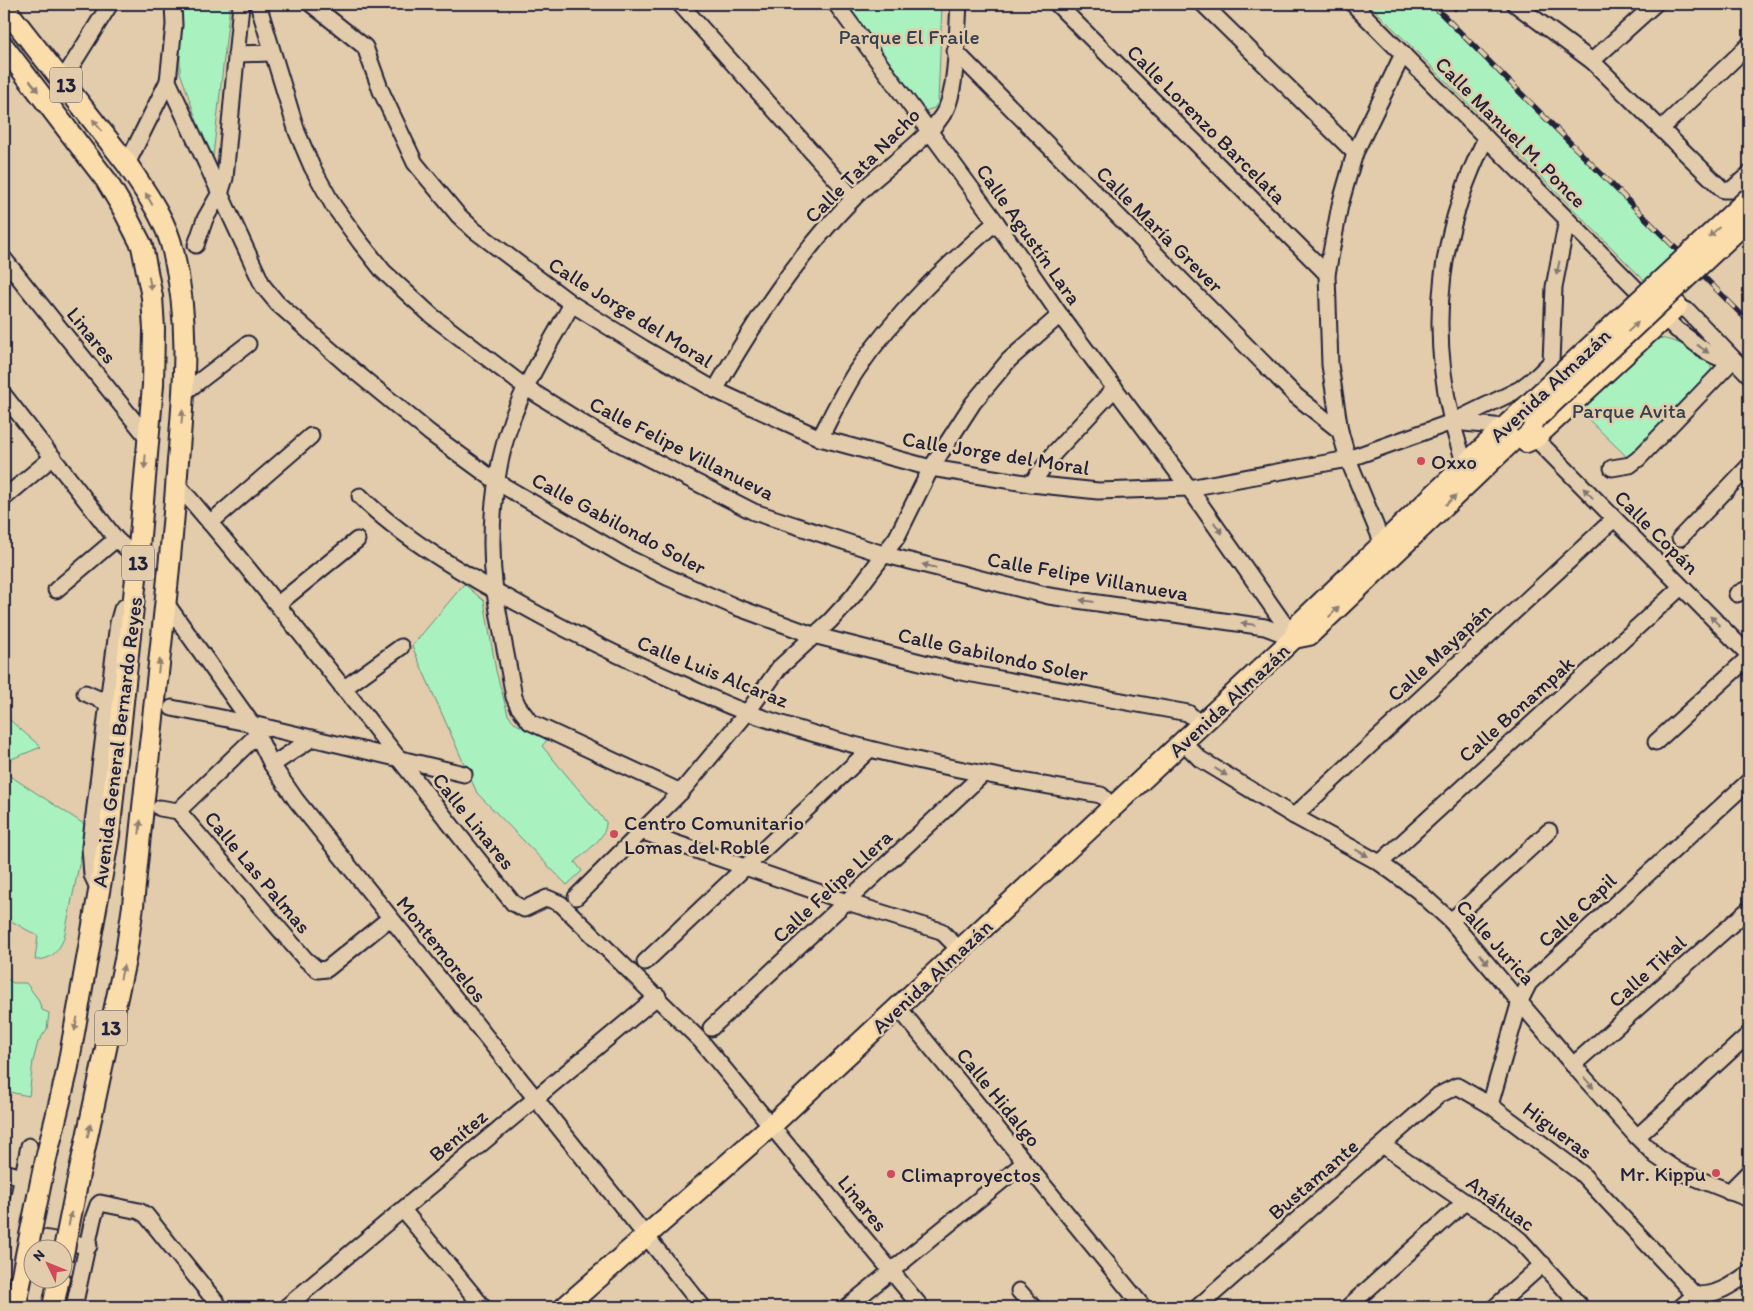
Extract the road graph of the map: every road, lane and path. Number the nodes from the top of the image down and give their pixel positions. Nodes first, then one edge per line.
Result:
1 (110, 4) edge
2 (172, 4) edge
3 (241, 4) edge
4 (258, 4) edge
5 (311, 4) edge
6 (680, 4) edge
7 (836, 4) edge
8 (959, 4) edge
9 (1057, 4) edge
10 (1203, 4) edge
11 (1353, 4) edge
12 (1516, 4) edge
13 (1655, 4) edge
14 (4, 5) edge
15 (1749, 45) edge
16 (4, 47) edge
17 (955, 52) junction
18 (272, 53) junction
19 (236, 54) junction
20 (1403, 54) junction
21 (1592, 61) junction
22 (62, 81) junction
23 (168, 81) junction
24 (1662, 128) junction
25 (928, 131) junction
26 (1486, 138) junction
27 (1355, 153) junction
28 (127, 164) junction
29 (1749, 174) edge
30 (221, 191) junction
31 (853, 198) junction
32 (1749, 198) edge
33 (1749, 219) edge
34 (1568, 220) junction
35 (996, 222) junction
36 (196, 245) dead end
37 (4, 259) edge
38 (1327, 274) junction
39 (572, 304) junction
40 (1671, 312) junction
41 (1060, 315) junction
42 (248, 344) dead end
43 (1733, 360) junction
44 (1749, 375) edge
45 (526, 387) junction
46 (1115, 388) junction
47 (715, 390) junction
48 (184, 392) junction
49 (4, 395) edge
50 (1452, 422) junction
51 (1522, 427) junction
52 (1340, 431) junction
53 (311, 436) dead end
54 (147, 437) junction
55 (820, 438) junction
56 (53, 457) junction
57 (1348, 459) junction
58 (1465, 466) junction
59 (1749, 466) edge
60 (931, 468) junction
61 (1612, 468) dead end
62 (497, 482) junction
63 (177, 484) junction
64 (1031, 484) junction
65 (1190, 488) junction
66 (360, 496) dead end
67 (4, 498) edge
68 (1614, 519) junction
69 (210, 523) junction
70 (1680, 538) dead end
71 (116, 539) junction
72 (357, 540) dead end
73 (1383, 544) junction
74 (886, 555) junction
75 (138, 559) junction
76 (1681, 587) junction
77 (56, 590) dead end
78 (495, 591) junction
79 (134, 599) junction
80 (166, 602) junction
81 (278, 604) junction
82 (814, 635) junction
83 (1294, 638) junction
84 (401, 647) dead end
85 (1749, 656) edge
86 (343, 689) junction
87 (85, 693) dead end
88 (108, 702) junction
89 (172, 708) dead end
90 (747, 713) junction
91 (1201, 725) junction
92 (254, 729) junction
93 (313, 738) junction
94 (1184, 742) junction
95 (1656, 742) dead end
96 (869, 750) junction
97 (397, 760) junction
98 (272, 765) junction
99 (464, 774) dead end
100 (982, 776) junction
101 (1749, 781) edge
102 (682, 792) junction
103 (160, 808) dead end
104 (1113, 808) junction
105 (178, 811) junction
106 (1294, 816) junction
107 (1549, 831) dead end
108 (642, 832) junction
109 (1380, 863) junction
110 (745, 868) junction
111 (99, 890) junction
112 (576, 897) dead end
113 (847, 902) junction
114 (1749, 909) edge
115 (390, 918) junction
116 (1452, 922) junction
117 (960, 950) junction
118 (645, 962) dead end
119 (658, 996) junction
120 (1520, 1001) junction
121 (898, 1007) junction
122 (711, 1028) dead end
123 (1749, 1034) edge
124 (1574, 1065) junction
125 (67, 1072) junction
126 (101, 1078) junction
127 (1457, 1086) joint
128 (535, 1099) junction
129 (1490, 1105) junction
130 (772, 1125) junction
131 (1637, 1138) junction
132 (29, 1146) dead end
133 (1384, 1146) junction
134 (1025, 1162) junction
135 (4, 1172) edge
136 (1749, 1172) edge
137 (22, 1177) junction
138 (1729, 1192) junction
139 (1749, 1199) edge
140 (1465, 1202) junction
141 (403, 1210) junction
142 (7, 1231) edge
143 (648, 1236) junction
144 (66, 1238) edge
145 (89, 1246) junction
146 (1543, 1264) junction
147 (4, 1270) edge
148 (890, 1270) junction
149 (1749, 1272) edge
150 (57, 1288) edge
151 (1019, 1291) dead end
152 (1695, 1295) junction
153 (54, 1304) edge
154 (1137, 1305) edge
155 (15, 1306) edge
156 (74, 1307) edge
157 (220, 1307) edge
158 (286, 1307) edge
159 (483, 1307) edge
160 (565, 1307) edge
161 (704, 1307) edge
162 (847, 1307) edge
163 (921, 1307) edge
164 (1033, 1307) edge
165 (1198, 1307) edge
166 (1348, 1307) edge
167 (1495, 1307) edge
168 (1581, 1307) edge
169 (1681, 1307) edge
170 (1706, 1307) edge

1 - 22 street
2 - 23 street
3 - 19 street
4 - 18 street, Calle Felipe Villanueva
5 - 39 street, Calle Jorge del Moral
6 - 31 street
7 - 25 street, Calle Agustín Lara
8 - 17 street, Calle Tata Nacho
9 - 38 street, Calle Lorenzo Barcelata
10 - 27 street
11 - 20 street, Calle Manuel M. Ponce
12 - 21 street
13 - 21 street
14 - 22 main road, 13
15 - 24 street
16 -> 54 main road, Avenida General Bernardo Reyes / 13
17 - 25 street, Calle Tata Nacho
17 - 52 street, Calle María Grever
18 - 19 street
18 - 45 street, Calle Felipe Villanueva
19 - 30 street
20 - 26 street, Calle Manuel M. Ponce
20 - 27 street
21 - 24 street
28 -> 22 main road, 13
23 - 28 street
23 - 30 street, Calle Gabilondo Soler
24 - 29 street
25 - 31 street, Calle Tata Nacho
25 - 35 street, Calle Agustín Lara
26 - 34 street, Calle Manuel M. Ponce
26 - 50 street
27 - 38 street
48 -> 28 main road, Avenida General Bernardo Reyes / 13
30 - 36 street
30 - 62 street, Calle Gabilondo Soler
31 - 47 street, Calle Tata Nacho
32 -> 51 main road, Avenida Almazán, bridge
51 -> 33 main road, Avenida Almazán, bridge
34 - 40 street, Calle Manuel M. Ponce
34 -> 50 street, Calle Jorge del Moral
35 - 41 street, Calle Agustín Lara
35 - 55 street
37 - 54 street, Linares
38 - 52 street
39 - 45 street
39 - 47 street, Calle Jorge del Moral
40 - 43 street
40 -> 43 street
40 - 51 main road
41 - 46 street, Calle Agustín Lara
41 - 60 street
42 - 48 street
43 - 44 street
43 - 61 street
45 - 62 street
45 - 74 street, Calle Felipe Villanueva
46 - 64 street
46 - 65 street, Calle Agustín Lara
47 - 55 street, Calle Jorge del Moral
63 -> 48 main road, Avenida General Bernardo Reyes / 13
49 - 56 street
50 - 51 street
50 - 57 street, Calle Jorge del Moral
50 - 58 street
51 - 58 main road, Avenida Almazán
68 -> 51 street, Calle Copán
83 -> 51 main road, Avenida Almazán
52 - 57 street
53 - 69 street
54 -> 75 main road, Avenida General Bernardo Reyes / 13
55 - 60 street, Calle Jorge del Moral
56 - 67 street
56 - 71 street
57 - 65 street, Calle Jorge del Moral
57 - 73 street
58 - 73 main road, Avenida Almazán
59 - 70 street
60 - 64 street, Calle Jorge del Moral
60 - 74 street
62 - 78 street
62 - 82 street, Calle Gabilondo Soler
63 - 69 street, Calle Linares
63 - 80 main road, Avenida General Bernardo Reyes / 13
64 - 65 street, Calle Jorge del Moral
65 -> 83 street, Calle Agustín Lara
66 - 78 street, Calle Luis Alcaraz
68 - 76 street, Calle Copán
68 - 106 street, Calle Mayapán
69 - 81 street, Calle Linares
71 - 75 street
71 - 77 street
72 - 81 street
73 - 83 main road, Avenida Almazán
74 - 82 street
83 -> 74 street, Calle Felipe Villanueva
75 - 79 main road, Avenida General Bernardo Reyes / 13
85 -> 76 street, Calle Copán
76 - 109 street, Calle Bonampak
78 - 90 street, Calle Luis Alcaraz
78 - 102 street
79 - 88 street
79 - 111 main road, Avenida General Bernardo Reyes / 13
80 - 92 street, Montemorelos
126 -> 80 main road, Avenida General Bernardo Reyes / 13
81 - 86 street, Calle Linares
82 - 90 street
82 - 91 street, Calle Gabilondo Soler
83 - 91 main road, Avenida Almazán
84 - 86 street
85 - 95 street
86 - 97 street, Calle Linares
87 - 88 street
88 - 111 street
89 - 92 street
90 - 96 street, Calle Luis Alcaraz
90 - 102 street
91 - 94 main road, Avenida Almazán
92 - 93 street
92 - 98 street, Montemorelos
92 - 105 street
93 - 97 street
93 - 98 street
94 - 104 main road, Avenida Almazán
94 -> 106 street, Calle Jurica
96 - 100 street, Calle Luis Alcaraz
96 - 110 street
97 - 99 street
97 - 119 street, Calle Linares
98 - 115 street, Montemorelos
100 - 104 street, Calle Luis Alcaraz
100 - 113 street, Calle Felipe Llera
101 - 120 street, Calle Capil
102 - 108 street
103 - 105 street, Calle Las Palmas
104 - 117 main road, Avenida Almazán
105 - 115 street, Calle Las Palmas
106 -> 109 street, Calle Jurica
107 - 116 street
108 - 110 street
108 - 112 street
109 - 116 street, Calle Jurica
110 - 113 street
110 - 118 street
111 -> 125 main road, Avenida General Bernardo Reyes / 13
113 - 117 street
113 - 122 street, Calle Felipe Llera
114 - 124 street, Calle Tikal
115 - 128 street, Montemorelos
116 -> 120 street, Calle Jurica
117 - 121 main road, Avenida Almazán
119 - 128 street, Benítez
119 - 130 street, Calle Linares
120 - 124 street, Calle Jurica
120 - 129 street, Calle Capil
121 - 130 main road, Avenida Almazán
121 - 134 street, Calle Hidalgo
123 - 131 street
124 -> 131 street, Calle Jurica
125 - 126 main road
125 - 155 main road, Avenida General Bernardo Reyes / 13, bridge
144 -> 126 main road, Avenida General Bernardo Reyes / 13, bridge
127 - 129 street, Higueras
127 - 133 street, Bustamante
128 - 141 street, Benítez
128 - 143 street, Montemorelos
129 - 152 street, Higueras
130 - 143 main road, Avenida Almazán
130 - 148 street, Linares
131 - 138 street, Calle Jurica
132 - 137 street
133 - 140 street, Anáhuac
133 - 165 street, Bustamante
134 - 148 street
134 - 154 street, Calle Hidalgo
135 - 137 street
136 - 138 street
137 - 142 street
138 - 139 street, Calle Jurica
140 - 146 street, Anáhuac
140 - 166 street
141 - 158 street, Benítez
141 - 159 street
142 - 145 street
142 - 147 street
143 - 160 main road, Avenida Almazán
143 - 161 street, Montemorelos
145 - 156 street
145 - 157 street
146 - 167 street
146 - 168 street, Anáhuac
148 - 162 street
148 - 163 street, Linares
149 - 152 street
150 - 153 main road
151 - 164 street
152 - 169 street
152 - 170 street, Higueras

